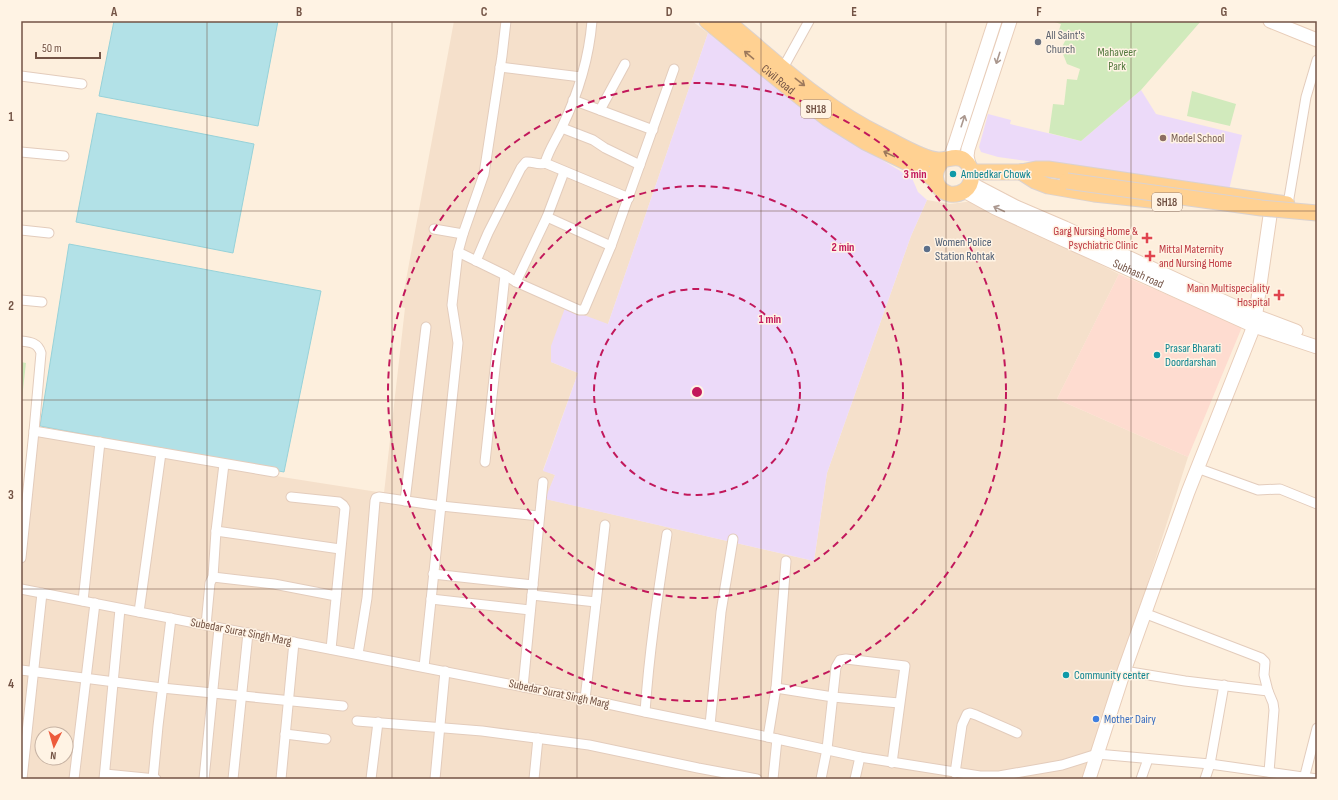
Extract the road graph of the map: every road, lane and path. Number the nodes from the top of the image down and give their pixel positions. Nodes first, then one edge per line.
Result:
1 (506, 21) edge
2 (592, 21) edge
3 (707, 21) edge
4 (727, 21) edge
5 (809, 21) edge
6 (995, 21) edge
7 (1010, 21) edge
8 (1270, 21) edge
9 (1317, 40) edge
10 (1317, 60) edge
11 (625, 64) dead end
12 (500, 67) junction
13 (783, 68) junction
14 (674, 69) dead end
15 (21, 76) edge
16 (581, 77) junction
17 (82, 84) dead end
18 (574, 100) junction
19 (600, 110) junction
20 (562, 128) junction
21 (653, 130) junction
22 (21, 152) edge
23 (64, 156) dead end
24 (946, 159) junction
25 (545, 163) junction
26 (640, 165) junction
27 (564, 172) junction
28 (1021, 172) junction
29 (969, 178) junction
30 (935, 180) junction
31 (629, 198) junction
32 (1288, 204) junction
33 (1317, 207) edge
34 (1272, 208) junction
35 (1317, 213) edge
36 (547, 217) junction
37 (1317, 219) edge
38 (434, 229) dead end
39 (21, 230) edge
40 (49, 233) dead end
41 (463, 234) junction
42 (611, 246) junction
43 (458, 252) junction
44 (476, 261) junction
45 (505, 275) junction
46 (516, 282) junction
47 (21, 300) edge
48 (42, 302) dead end
49 (1255, 321) junction
50 (426, 328) dead end
51 (1317, 338) edge
52 (21, 341) edge
53 (1317, 347) edge
54 (34, 431) junction
55 (100, 442) junction
56 (161, 453) junction
57 (485, 462) dead end
58 (224, 464) junction
59 (1197, 468) junction
60 (274, 472) dead end
61 (543, 482) dead end
62 (291, 497) dead end
63 (405, 500) junction
64 (1317, 504) edge
65 (441, 506) junction
66 (539, 516) junction
67 (605, 526) dead end
68 (216, 531) junction
69 (667, 534) dead end
70 (733, 539) dead end
71 (340, 549) junction
72 (21, 558) edge
73 (786, 561) dead end
74 (434, 574) junction
75 (213, 577) junction
76 (533, 585) junction
77 (21, 589) edge
78 (42, 593) junction
79 (532, 595) junction
80 (336, 596) junction
81 (431, 599) junction
82 (83, 601) junction
83 (596, 602) junction
84 (95, 604) junction
85 (120, 609) junction
86 (530, 610) junction
87 (139, 612) junction
88 (1144, 613) junction
89 (171, 618) junction
90 (206, 625) junction
91 (219, 628) junction
92 (248, 633) junction
93 (294, 642) junction
94 (331, 649) junction
95 (358, 654) junction
96 (424, 667) junction
97 (21, 670) edge
98 (445, 671) junction
99 (1124, 671) junction
100 (34, 672) junction
101 (86, 678) junction
102 (113, 682) junction
103 (1224, 685) junction
104 (523, 687) junction
105 (162, 688) junction
106 (776, 688) junction
107 (1268, 690) junction
108 (213, 693) junction
109 (242, 696) junction
110 (833, 697) junction
111 (585, 699) junction
112 (288, 700) junction
113 (899, 703) junction
114 (343, 706) dead end
115 (645, 712) junction
116 (357, 720) dead end
117 (378, 722) junction
118 (710, 725) junction
119 (440, 728) junction
120 (1317, 728) edge
121 (1017, 733) dead end
122 (285, 734) junction
123 (538, 738) junction
124 (773, 738) junction
125 (326, 739) dead end
126 (827, 749) junction
127 (1097, 754) junction
128 (860, 757) junction
129 (1148, 759) junction
130 (892, 763) junction
131 (1210, 764) junction
132 (1269, 772) junction
133 (955, 773) junction
134 (1255, 775) edge
135 (104, 776) edge
136 (1304, 778) edge
137 (22, 779) edge
138 (74, 779) edge
139 (153, 779) edge
140 (156, 779) edge
141 (204, 779) edge
142 (233, 779) edge
143 (281, 779) edge
144 (371, 779) edge
145 (435, 779) edge
146 (534, 779) edge
147 (757, 779) edge
148 (773, 779) edge
149 (821, 779) edge
150 (855, 779) edge
151 (1089, 779) edge
152 (1142, 779) edge
153 (1205, 779) edge
154 (1317, 779) edge

1 - 12 street
2 - 16 street
30 -> 3 main road, Civil Road / SH18
4 - 13 main road, Civil Road / SH18
5 - 13 street
24 -> 6 street
7 -> 29 street
8 - 9 street
10 - 32 street
11 - 19 street
12 - 16 street
12 - 41 street
13 -> 24 main road, Civil Road / SH18
14 - 21 street
15 - 17 street
16 - 18 street
18 - 19 street
18 - 20 street
19 - 21 street
20 - 25 street
20 - 26 street
21 - 26 street
22 - 23 street
24 - 29 main road, SH18
24 - 30 main road
25 - 27 street
25 - 44 street
26 - 31 street
27 - 31 street
27 - 36 street
28 - 29 main road, SH18
28 - 34 main road, SH18
28 - 35 main road, bridge
29 - 30 main road, SH18
29 - 49 street, Subhash road
31 - 42 street
32 - 33 main road, SH18
32 - 34 main road, SH18
34 - 37 main road, SH18
34 - 49 street
36 - 42 street
36 - 46 street
38 - 41 street
39 - 40 street
41 - 43 street
42 - 46 street
43 - 44 street
43 - 65 street
44 - 45 street
45 - 46 street
45 - 57 street
47 - 48 street
49 - 51 street, Subhash road
49 - 53 street, Subhash road
49 - 59 street
50 - 63 street
52 - 54 street
54 - 55 street
54 - 72 street
55 - 56 street
55 - 82 street
56 - 58 street
56 - 87 street
58 - 60 street
58 - 68 street
59 - 64 street
59 - 88 street
61 - 66 street
62 - 71 street
63 - 65 street
63 - 95 street
65 - 66 street
65 - 74 street
66 - 76 street
67 - 83 street
68 - 71 street
68 - 75 street
69 - 115 street
70 - 118 street
71 - 80 street
73 - 106 street
74 - 76 street
74 - 81 street
75 - 80 street
75 - 90 street
76 - 79 street
77 - 78 street, Subedar Surat Singh Marg
78 - 82 street, Subedar Surat Singh Marg
78 - 100 street
79 - 83 street
79 - 86 street
80 - 94 street
81 - 86 street
81 - 96 street
82 - 84 street, Subedar Surat Singh Marg
83 - 111 street
84 - 85 street, Subedar Surat Singh Marg
84 - 101 street
85 - 87 street, Subedar Surat Singh Marg
85 - 102 street
86 - 104 street
87 - 89 street, Subedar Surat Singh Marg
88 - 99 street
88 - 107 street
89 - 90 street, Subedar Surat Singh Marg
89 - 105 street
90 - 91 street, Subedar Surat Singh Marg
91 - 92 street, Subedar Surat Singh Marg
91 - 108 street
92 - 93 street, Subedar Surat Singh Marg
92 - 109 street
93 - 94 street, Subedar Surat Singh Marg
93 - 112 street
94 - 95 street, Subedar Surat Singh Marg
95 - 96 street, Subedar Surat Singh Marg
96 - 98 street, Subedar Surat Singh Marg
97 - 100 street
98 - 104 street, Subedar Surat Singh Marg
98 - 119 street
99 - 103 street
99 - 127 street
100 - 101 street
100 - 137 street
101 - 102 street
101 - 138 street
102 - 105 street
102 - 135 street
103 - 107 street
103 - 131 street
104 - 111 street, Subedar Surat Singh Marg
105 - 108 street
105 - 139 street
106 - 110 street
106 - 124 street
107 - 132 street
108 - 109 street
108 - 141 street
109 - 112 street
109 - 142 street
110 - 113 street
110 - 113 street
110 - 126 street
111 - 115 street, Subedar Surat Singh Marg
112 - 114 street
112 - 122 street
113 - 130 street
115 - 118 street, Subedar Surat Singh Marg
116 - 117 street
117 - 119 street
117 - 144 street
118 - 124 street, Subedar Surat Singh Marg
119 - 123 street
119 - 145 street
120 - 136 street
121 - 133 street
122 - 125 street
122 - 143 street
123 - 146 street
123 - 147 street
124 - 126 street, Subedar Surat Singh Marg
124 - 148 street
126 - 128 street, Subedar Surat Singh Marg
126 - 149 street
127 - 129 street
127 - 133 street, Subedar Surat Singh Marg
127 - 151 street
128 - 130 street, Subedar Surat Singh Marg
128 - 150 street
129 - 131 street
129 - 152 street
130 - 133 street, Subedar Surat Singh Marg
131 - 134 street
131 - 153 street
132 - 134 street
132 - 136 street
135 - 139 street
136 - 154 street
139 - 140 street

